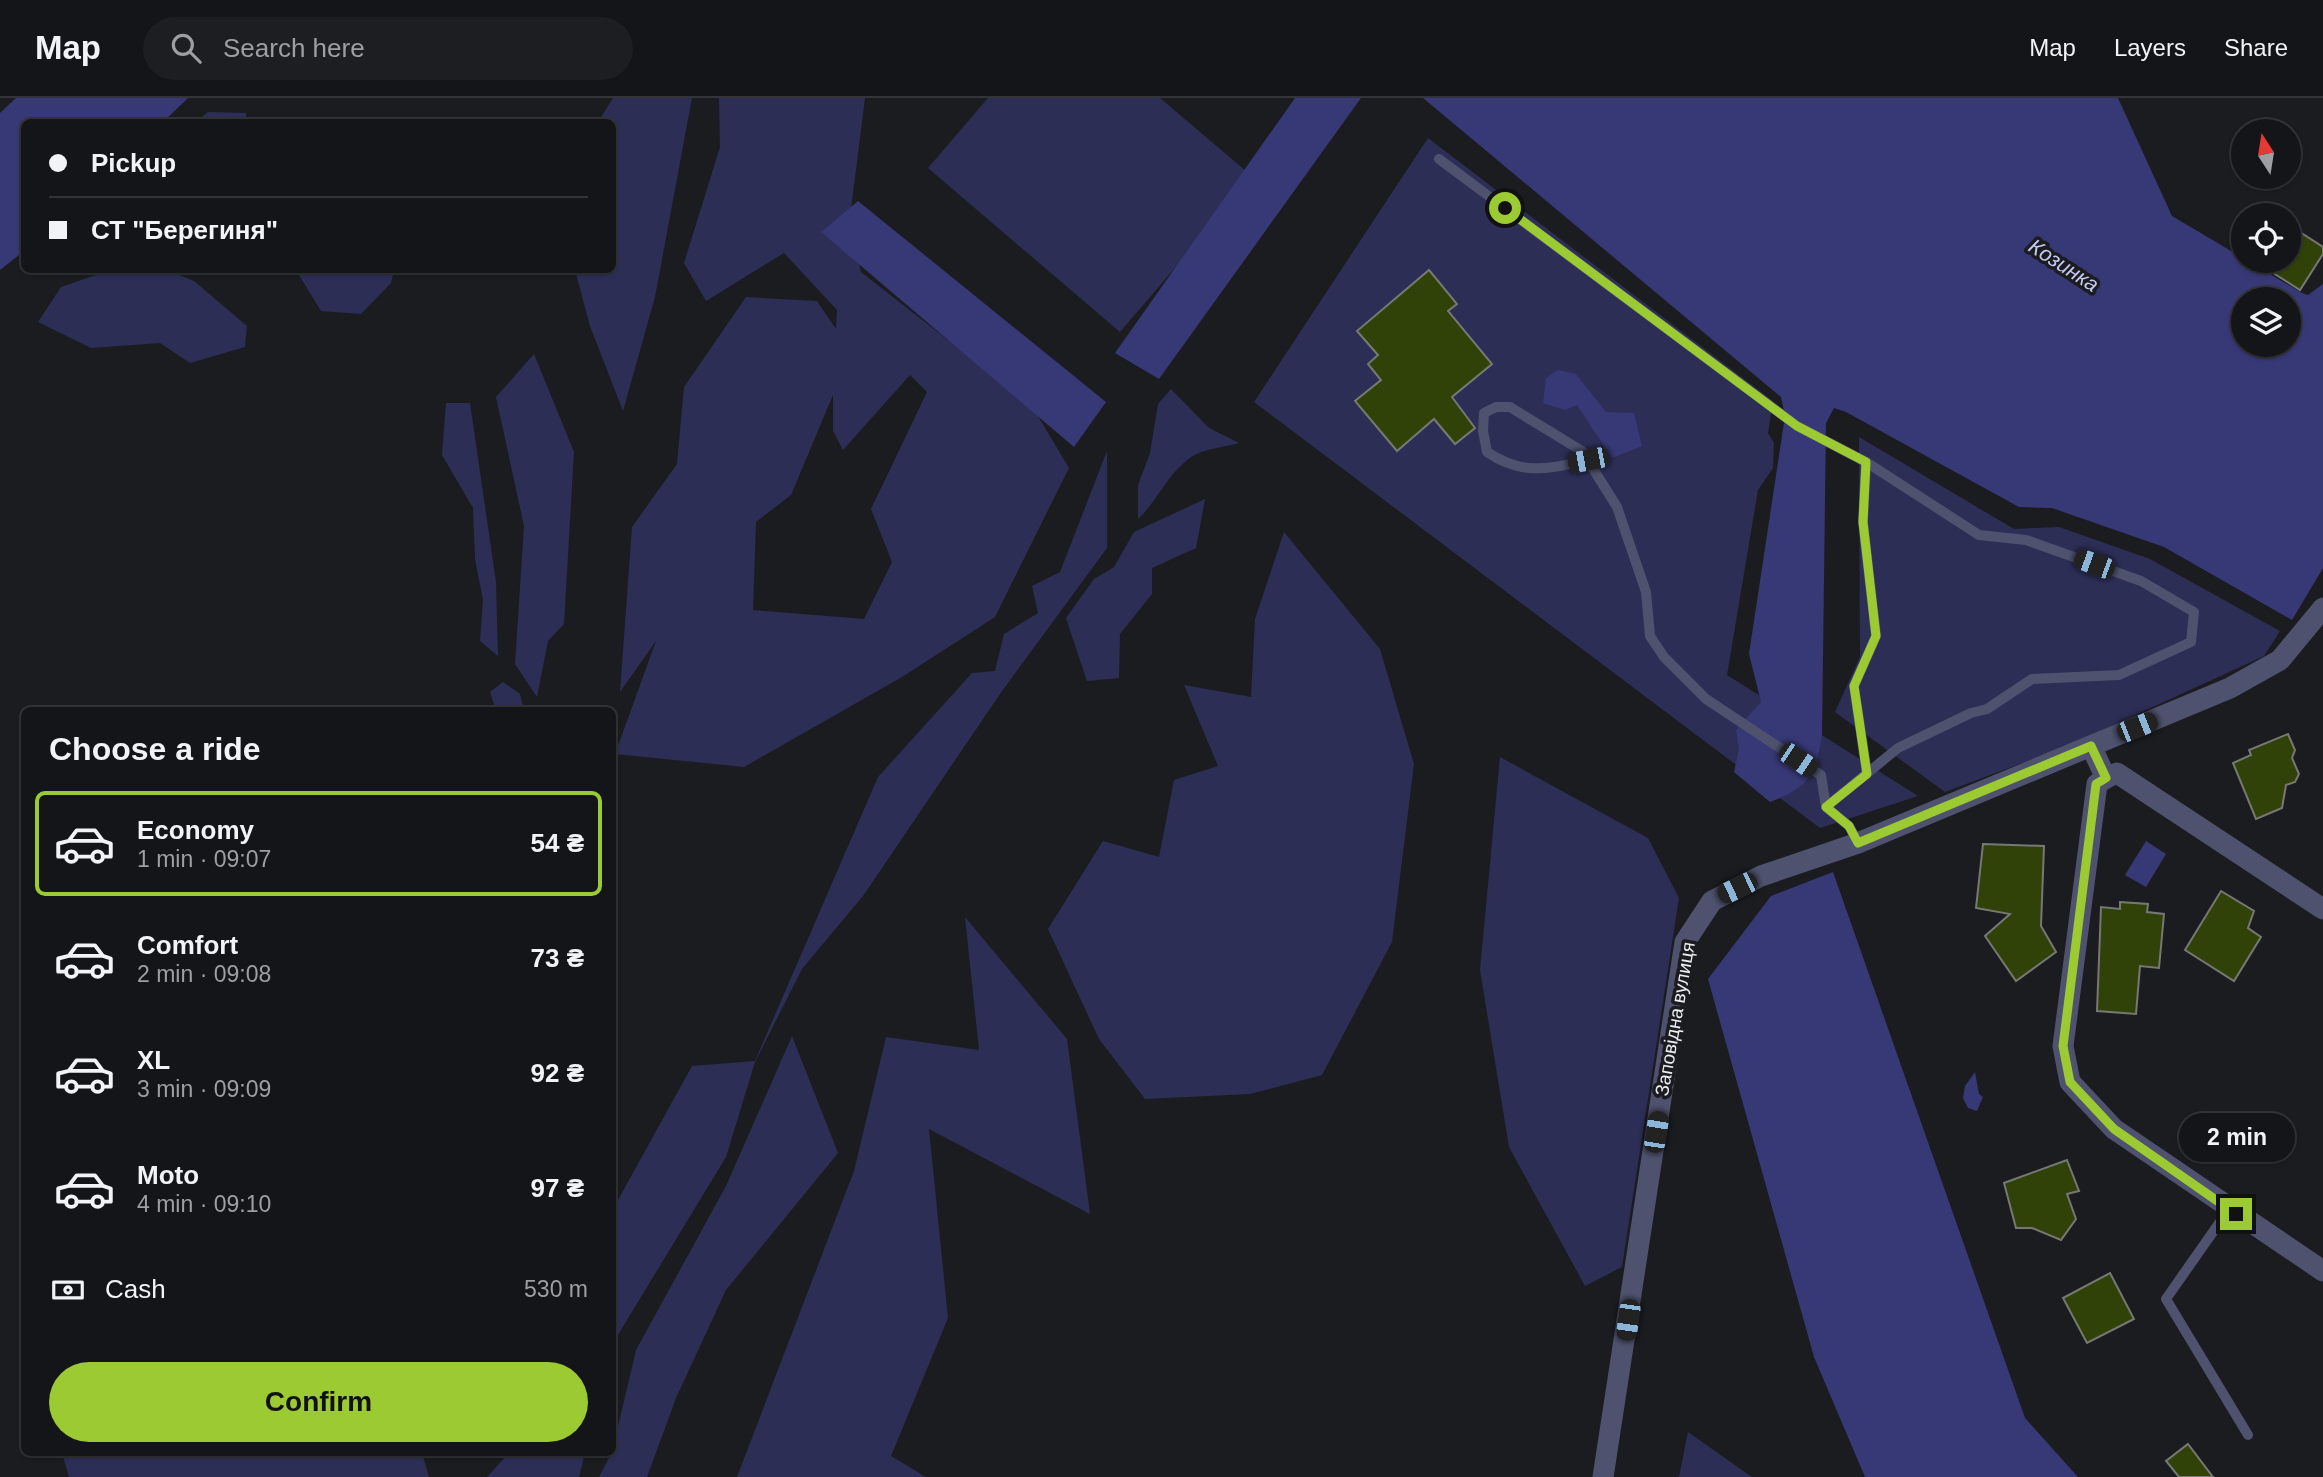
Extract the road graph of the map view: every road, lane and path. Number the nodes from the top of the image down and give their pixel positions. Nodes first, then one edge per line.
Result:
1 (1439, 159) dead end
2 (1588, 460) junction
3 (1866, 462) junction
4 (2319, 613) edge
5 (2091, 746) junction
6 (1867, 774) junction
7 (2106, 778) junction
8 (1826, 807) junction
9 (1858, 843) junction
10 (2323, 909) edge
11 (2229, 1209) junction
12 (2323, 1270) edge
13 (2248, 1435) dead end
14 (1603, 1477) edge

1 - 3 lane
2 - 2 lane
2 - 8 lane
3 - 6 lane
3 - 6 lane
4 - 5 street, Заповідна вулиця
5 - 7 street
5 - 9 street, Заповідна вулиця
6 - 8 lane
7 - 10 street
7 - 11 street
8 - 9 lane
9 - 14 street, Заповідна вулиця
11 - 12 street
11 - 13 lane

